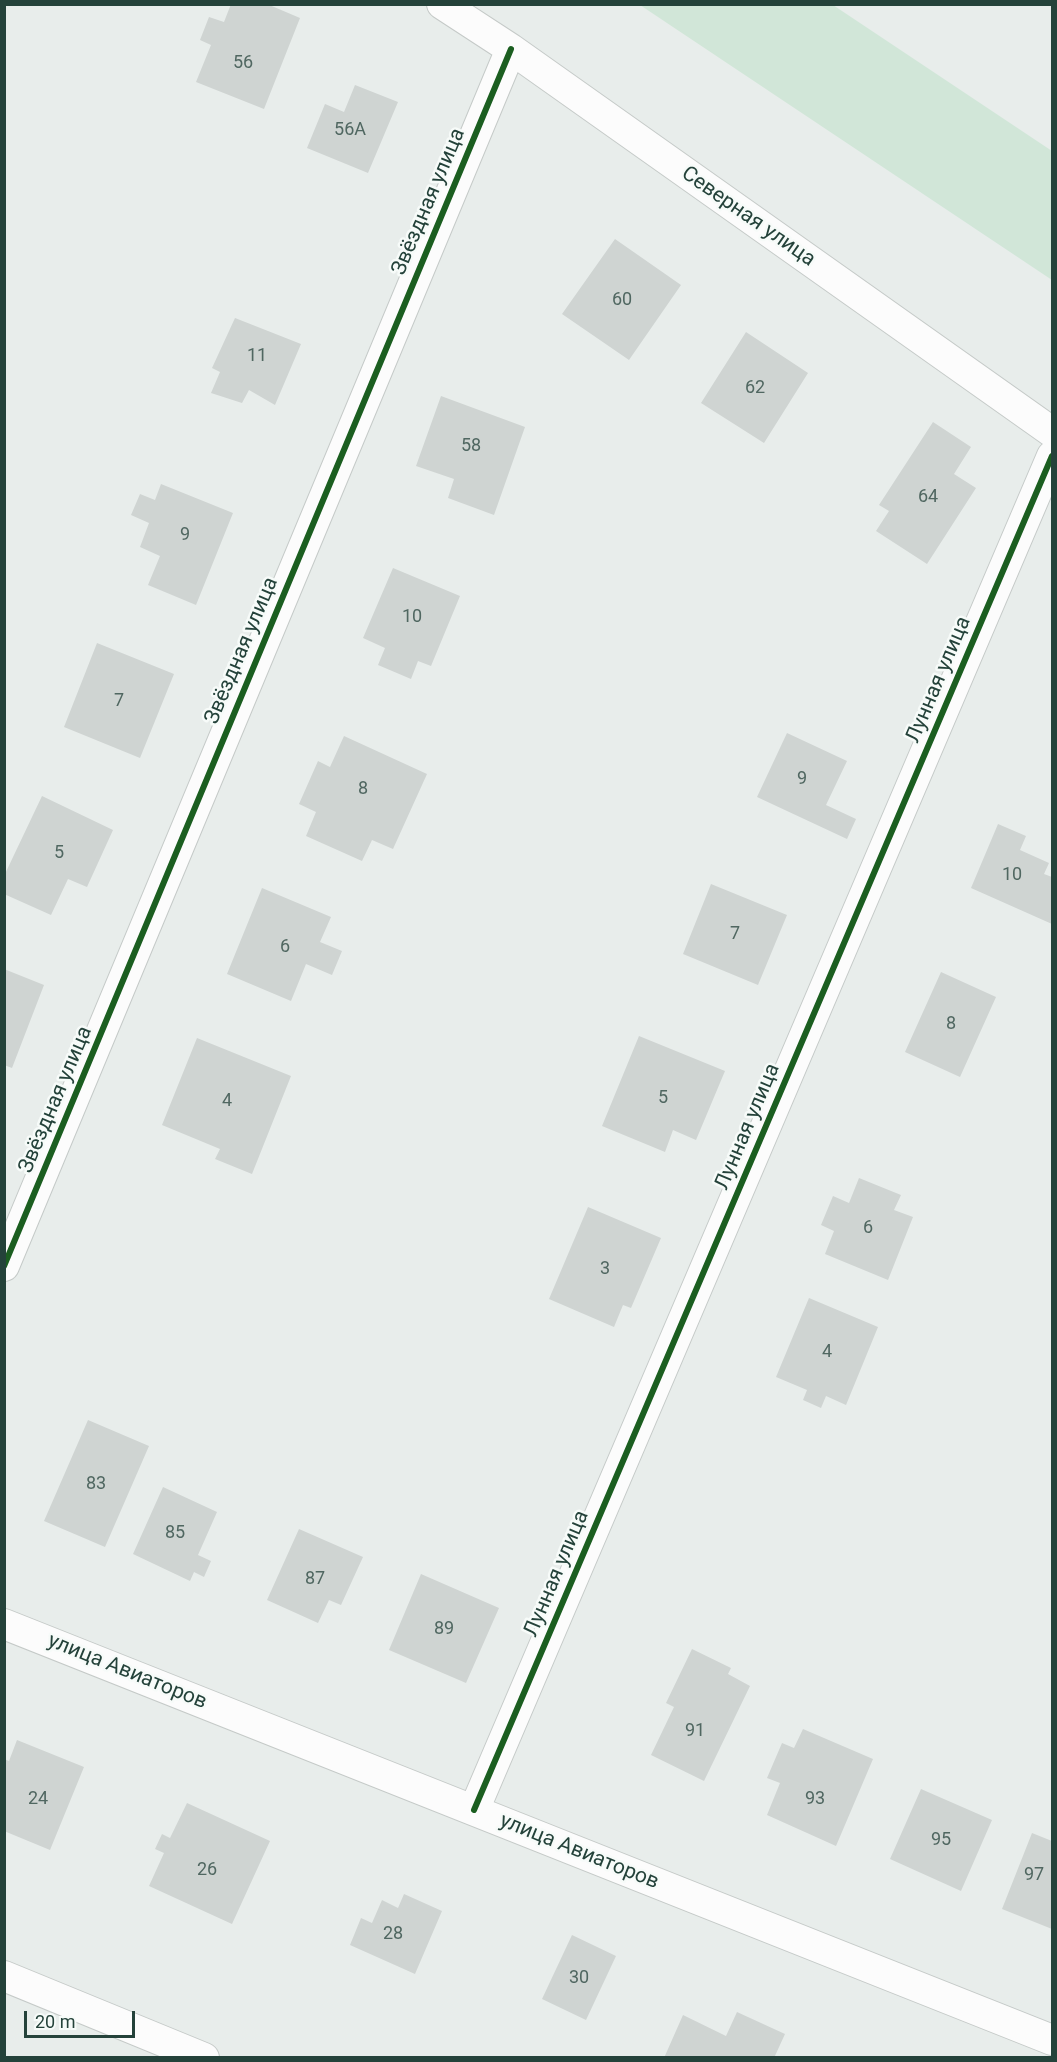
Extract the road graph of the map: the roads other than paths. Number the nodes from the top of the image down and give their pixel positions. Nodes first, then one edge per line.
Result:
1 (442, 4) edge
2 (511, 49) junction
3 (1053, 432) edge
4 (1053, 456) edge
5 (4, 1266) edge
6 (4, 1624) edge
7 (474, 1810) junction
8 (4, 1976) edge
9 (1053, 2040) edge
10 (204, 2058) edge

1 - 2 street, Северная улица
2 - 3 street, Северная улица
2 - 5 street, Звёздная улица
4 - 7 street, Лунная улица
6 - 7 street, улица Авиаторов
7 - 9 street, улица Авиаторов
8 - 10 street

